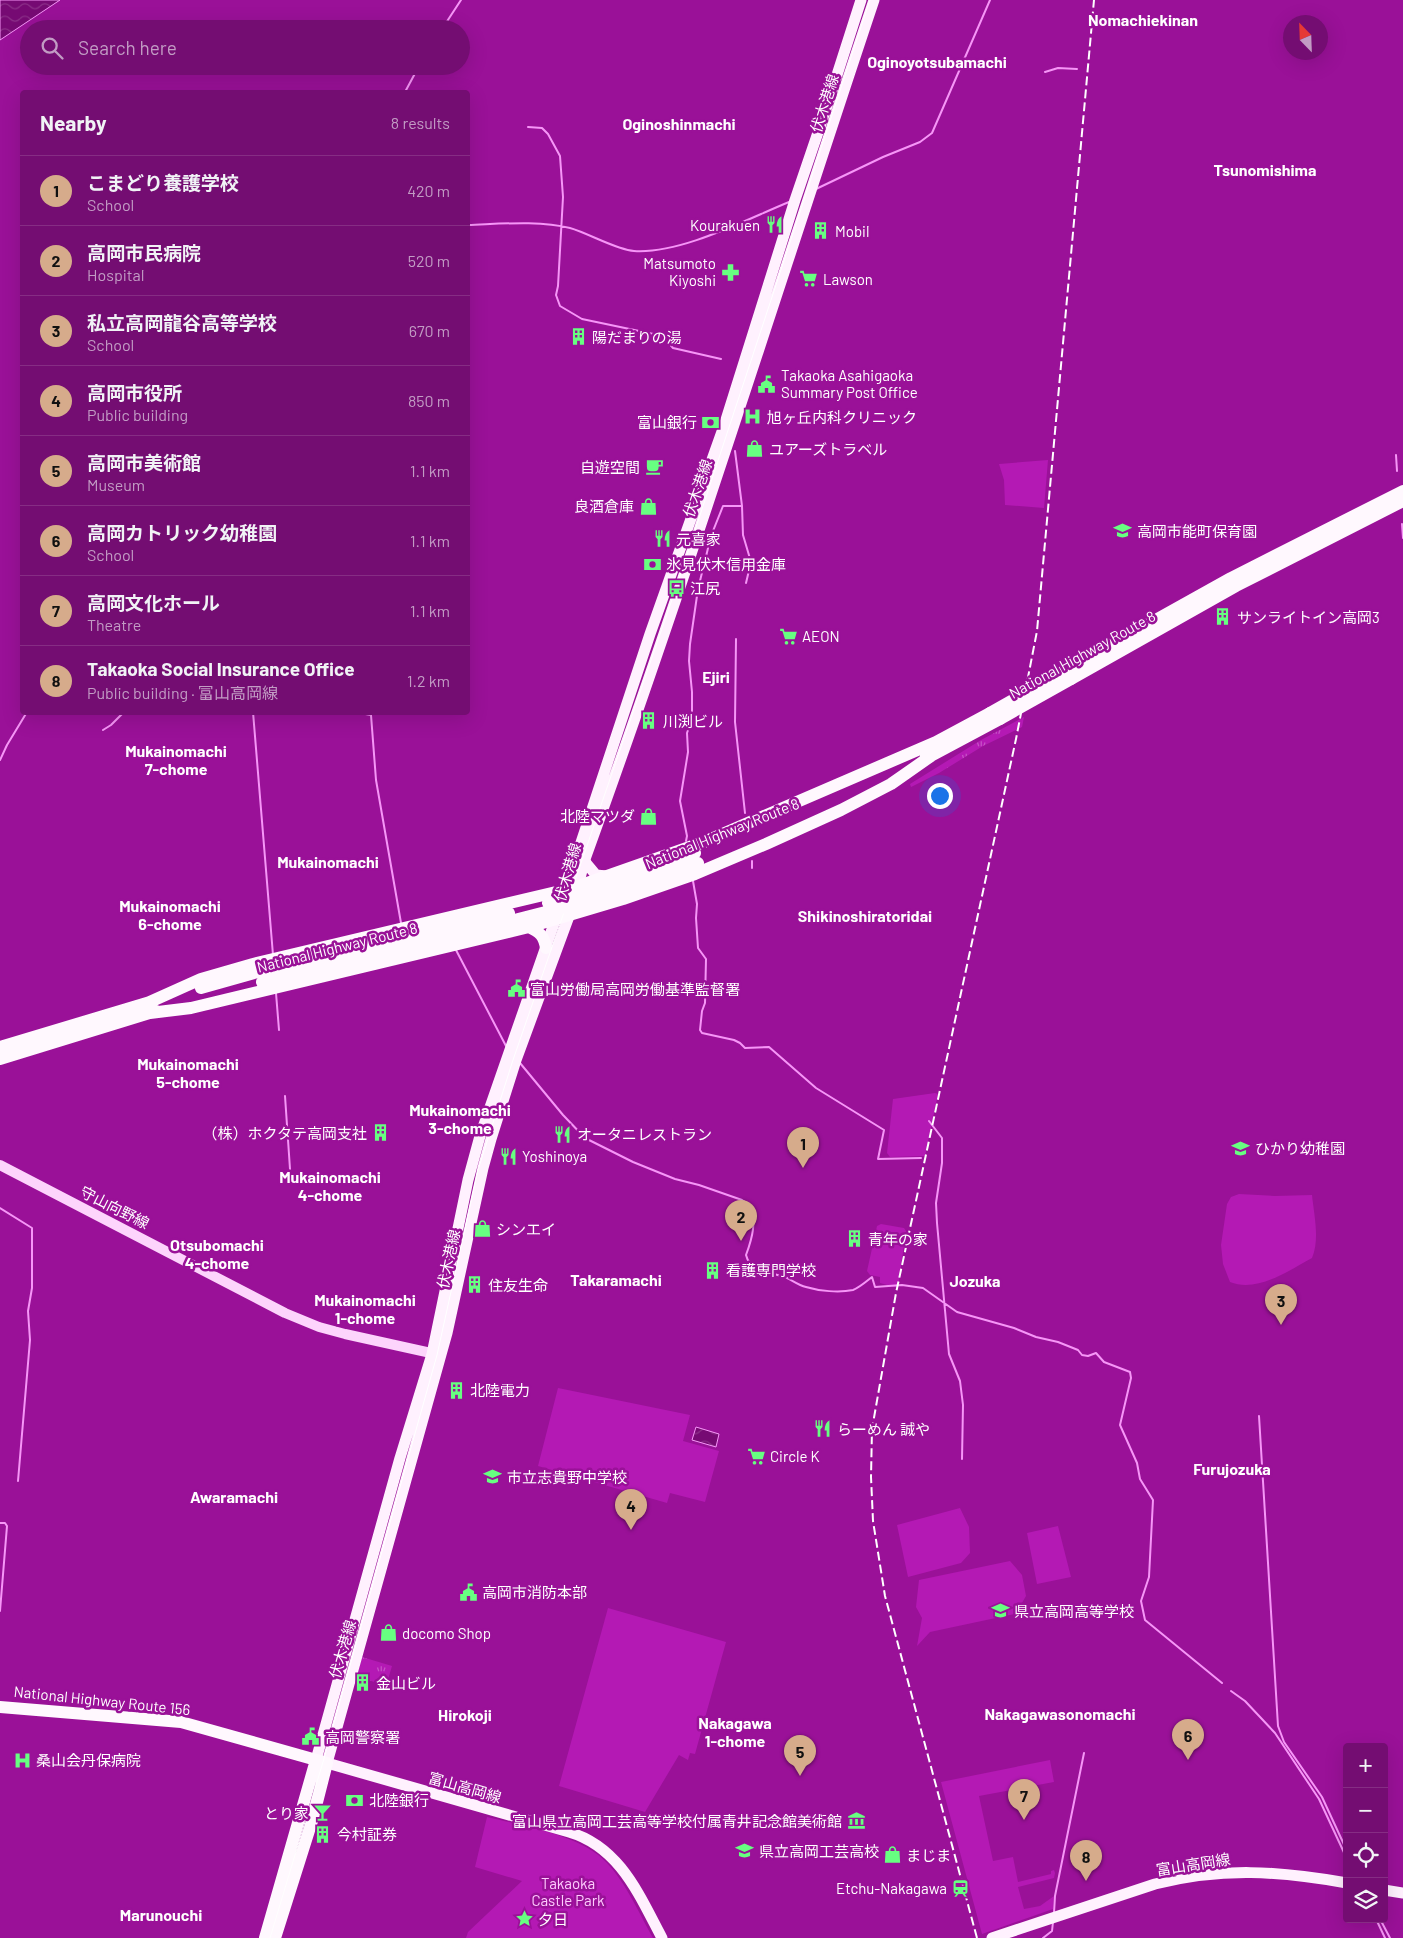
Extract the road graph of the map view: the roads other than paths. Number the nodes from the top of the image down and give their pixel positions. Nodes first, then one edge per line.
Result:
1 (860, 0) edge
2 (874, 0) edge
3 (1401, 494) edge
4 (1403, 508) edge
5 (1344, 530) junction
6 (1233, 582) junction
7 (995, 716) junction
8 (943, 739) junction
9 (931, 756) junction
10 (696, 858) junction
11 (585, 859) junction
12 (607, 876) junction
13 (572, 888) junction
14 (570, 916) junction
15 (555, 920) junction
16 (529, 927) junction
17 (546, 948) junction
18 (146, 1009) junction
19 (0, 1046) edge
20 (0, 1059) edge
21 (0, 1165) edge
22 (436, 1355) junction
23 (0, 1707) edge
24 (321, 1762) junction
25 (1343, 1882) edge
26 (1388, 1891) edge
27 (1403, 1893) edge
28 (265, 1938) edge
29 (275, 1938) edge
30 (662, 1938) edge
31 (992, 1938) edge

1 - 13 main road, 伏木港線
2 - 11 main road, 伏木港線
3 - 5 highway, National Highway Route 8
3 - 6 highway, National Highway Route 8
4 - 5 highway
5 - 6 highway, National Highway Route 8
6 - 7 highway, National Highway Route 8, bridge
7 - 8 highway, National Highway Route 8
7 - 9 highway, National Highway Route 8
8 - 10 highway, National Highway Route 8
8 - 12 highway
9 - 10 highway, National Highway Route 8
9 - 14 highway
10 - 18 highway, National Highway Route 8, bridge
11 - 12 main road
11 - 13 main road, 伏木港線
12 - 13 highway
13 - 14 main road, 伏木港線
13 - 15 main road, 伏木港線
13 - 18 highway
14 - 15 highway
14 - 22 main road, 伏木港線
15 - 16 highway
15 - 17 main road, 伏木港線
16 - 17 highway
16 - 18 highway
17 - 22 main road, 伏木港線
18 - 19 highway, National Highway Route 8
18 - 20 highway, National Highway Route 8
21 - 22 main road, 守山向野線
22 - 24 main road, 伏木港線
23 - 24 highway, National Highway Route 156
24 - 28 highway
24 - 29 highway
24 - 30 main road, 富山高岡線
25 - 31 main road, 富山高岡線
26 - 27 main road

